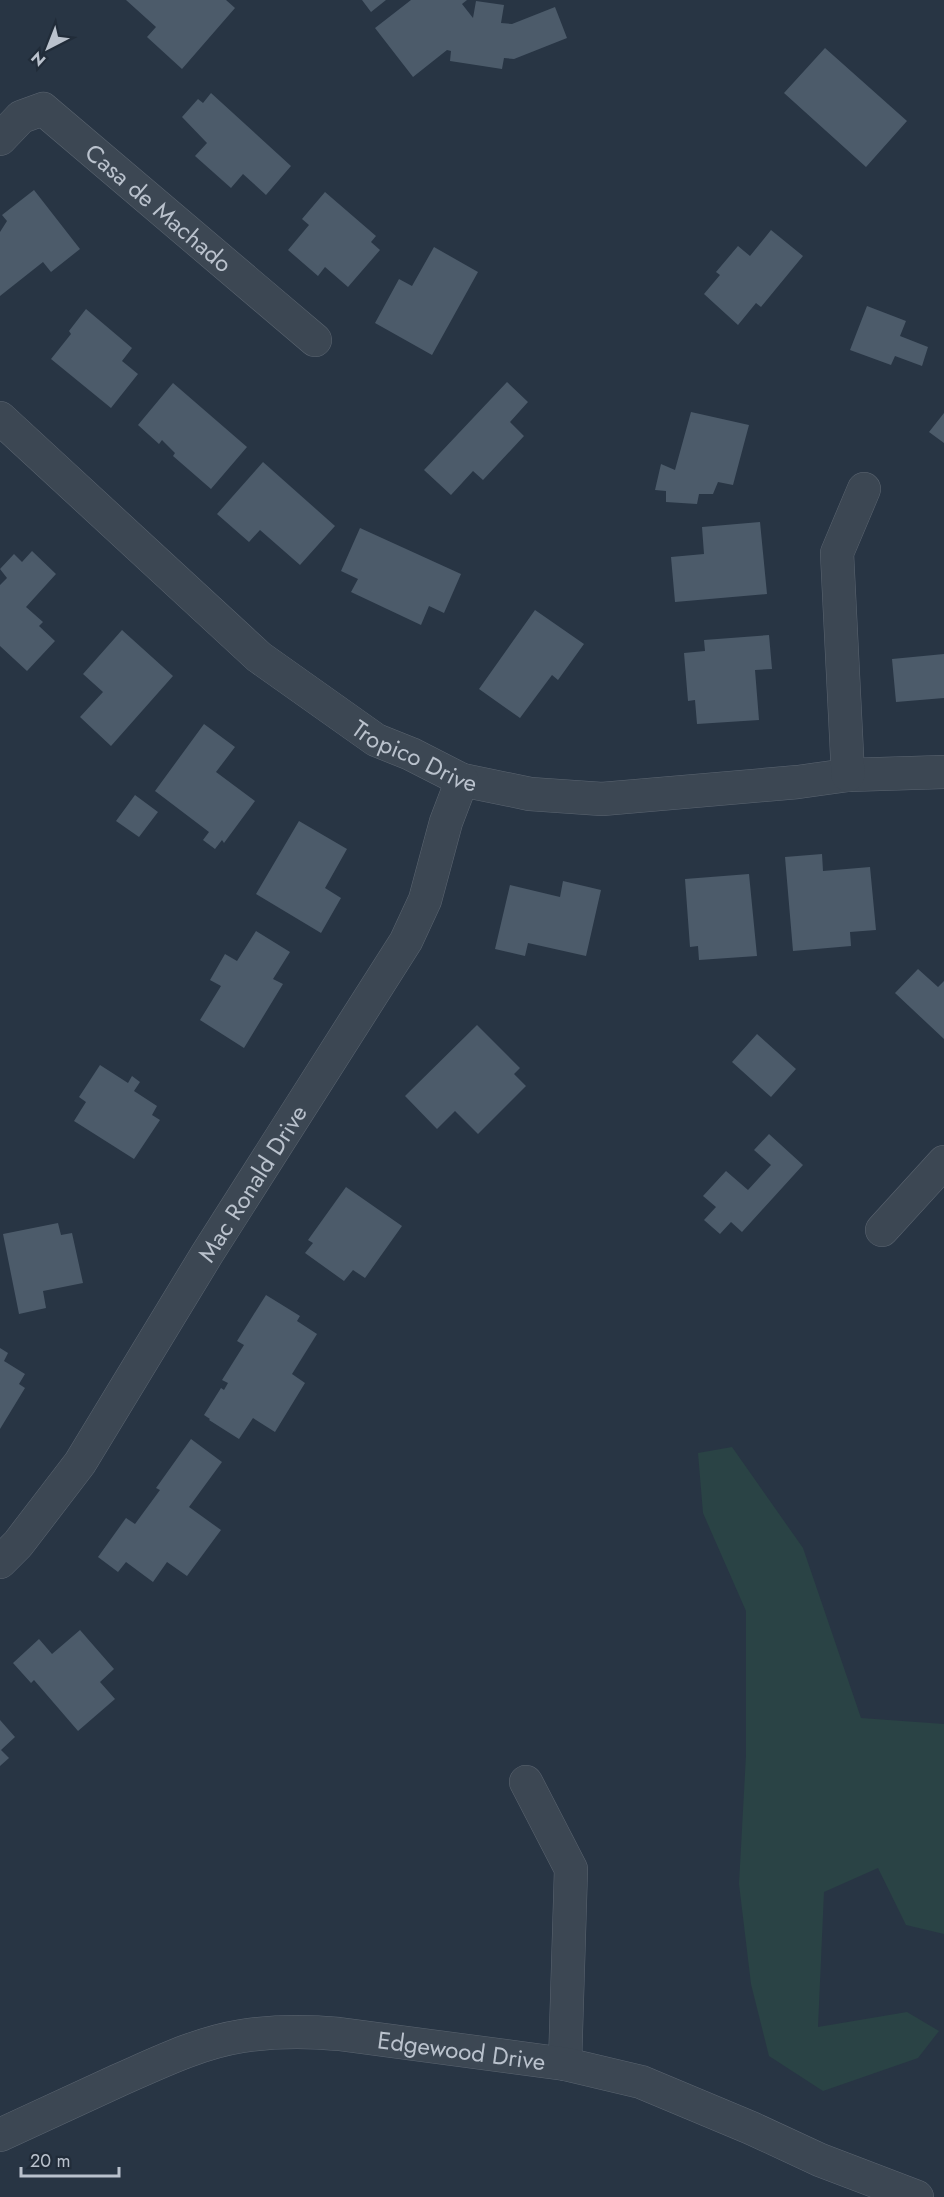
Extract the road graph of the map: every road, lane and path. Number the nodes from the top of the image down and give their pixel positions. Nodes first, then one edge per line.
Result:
1 (0, 139) edge
2 (315, 340) dead end
3 (0, 418) edge
4 (864, 489) dead end
5 (944, 772) edge
6 (848, 775) junction
7 (462, 780) junction
8 (944, 1162) edge
9 (882, 1230) dead end
10 (0, 1562) edge
11 (526, 1782) dead end
12 (565, 2064) junction
13 (0, 2135) edge
14 (917, 2197) edge

1 - 2 street, Casa de Machado
3 - 7 street, Tropico Drive
4 - 6 street
5 - 6 street, Tropico Drive
6 - 7 street, Tropico Drive
7 - 10 street, Mac Ronald Drive
8 - 9 street
11 - 12 street
12 - 13 street, Edgewood Drive
12 - 14 street, Edgewood Drive

